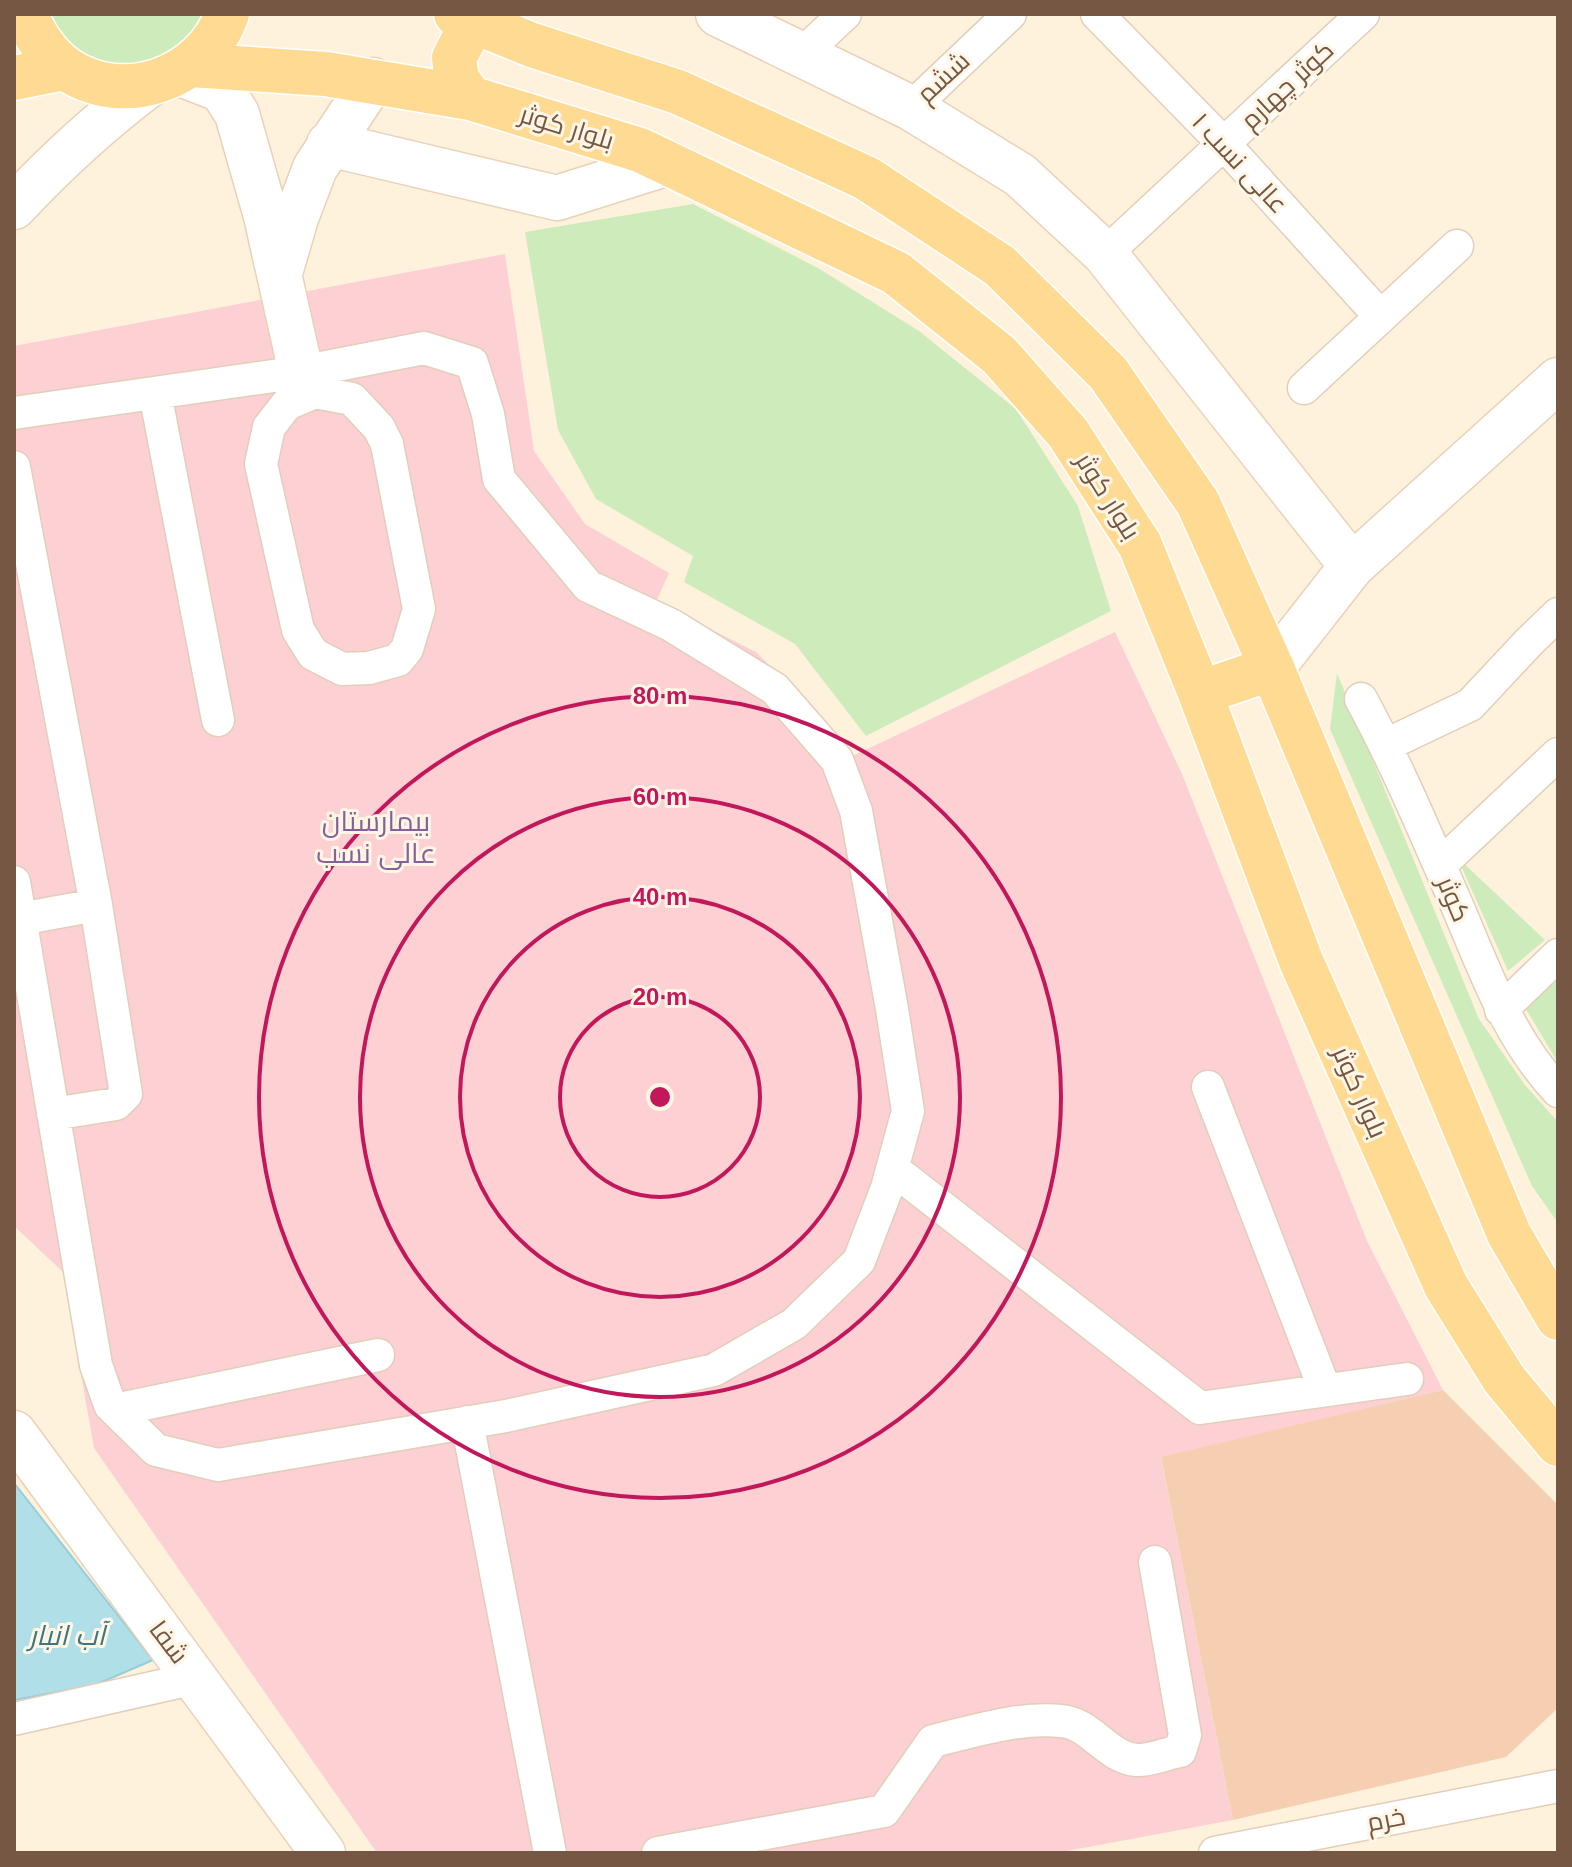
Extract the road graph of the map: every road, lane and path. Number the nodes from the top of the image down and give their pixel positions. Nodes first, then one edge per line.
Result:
1 (25, 14) edge
2 (227, 14) edge
3 (718, 14) edge
4 (845, 14) edge
5 (1010, 14) edge
6 (1097, 14) edge
7 (1363, 14) edge
8 (472, 20) edge
9 (803, 53) junction
10 (64, 68) junction
11 (173, 74) junction
12 (14, 78) edge
13 (373, 80) junction
14 (470, 98) junction
15 (911, 108) junction
16 (329, 144) junction
17 (1224, 144) junction
18 (668, 163) junction
19 (14, 207) edge
20 (1457, 246) dead end
21 (1105, 254) junction
22 (279, 279) junction
23 (1380, 316) junction
24 (1558, 380) edge
25 (294, 388) junction
26 (1304, 388) dead end
27 (155, 393) junction
28 (14, 413) edge
29 (14, 467) edge
30 (1352, 566) junction
31 (1548, 630) edge
32 (1272, 668) junction
33 (1200, 693) junction
34 (1361, 699) dead end
35 (218, 720) dead end
36 (1386, 745) junction
37 (1558, 754) edge
38 (1440, 865) junction
39 (14, 882) edge
40 (96, 905) junction
41 (20, 919) junction
42 (1558, 955) edge
43 (1501, 1010) junction
44 (1208, 1087) dead end
45 (1558, 1091) edge
46 (53, 1114) junction
47 (893, 1169) junction
48 (1558, 1318) edge
49 (378, 1355) dead end
50 (1407, 1379) dead end
51 (1325, 1390) junction
52 (115, 1410) junction
53 (467, 1422) junction
54 (14, 1433) edge
55 (1558, 1444) edge
56 (1155, 1562) dead end
57 (196, 1678) junction
58 (14, 1719) edge
59 (1558, 1786) edge
60 (323, 1853) edge
61 (550, 1853) edge
62 (658, 1853) edge
63 (1215, 1853) edge

1 - 10 main road
2 - 11 main road
3 - 9 street
4 - 9 street
5 - 15 street, ششم
6 - 17 street, عالی نسب ۱
7 - 17 street, کوثر چهارم
8 - 14 main road
8 - 32 main road
9 - 15 street
10 - 11 main road, بلوار کوثر
10 - 12 main road
11 - 13 main road, بلوار کوثر
11 - 19 street
11 - 22 street
13 - 14 main road, بلوار کوثر
13 - 16 street
14 - 18 main road, بلوار کوثر
15 - 21 street
16 - 18 street
16 - 22 street
17 - 21 street, کوثر چهارم
17 - 23 street, عالی نسب ۱
18 - 33 main road, بلوار کوثر
20 - 23 street
21 - 30 street
22 - 25 street
23 - 26 street
24 - 30 street
25 - 25 street
25 - 27 street
25 - 47 street
27 - 28 street
27 - 35 street
29 - 40 street
30 - 32 street
31 - 36 street
32 - 33 main road
32 - 48 main road
33 - 55 main road, بلوار کوثر
34 - 36 street, کوثر
36 - 38 street, کوثر
37 - 38 street
38 - 43 street, کوثر
39 - 41 street
40 - 41 street
40 - 46 street
41 - 46 street
42 - 43 street
43 - 45 street, کوثر
44 - 51 street
46 - 52 street
47 - 51 street
47 - 53 street
49 - 52 street
50 - 51 street
52 - 53 street
53 - 61 street
54 - 57 street, شفا
56 - 62 street
57 - 58 street
57 - 60 street, شفا
59 - 63 street, خرم

